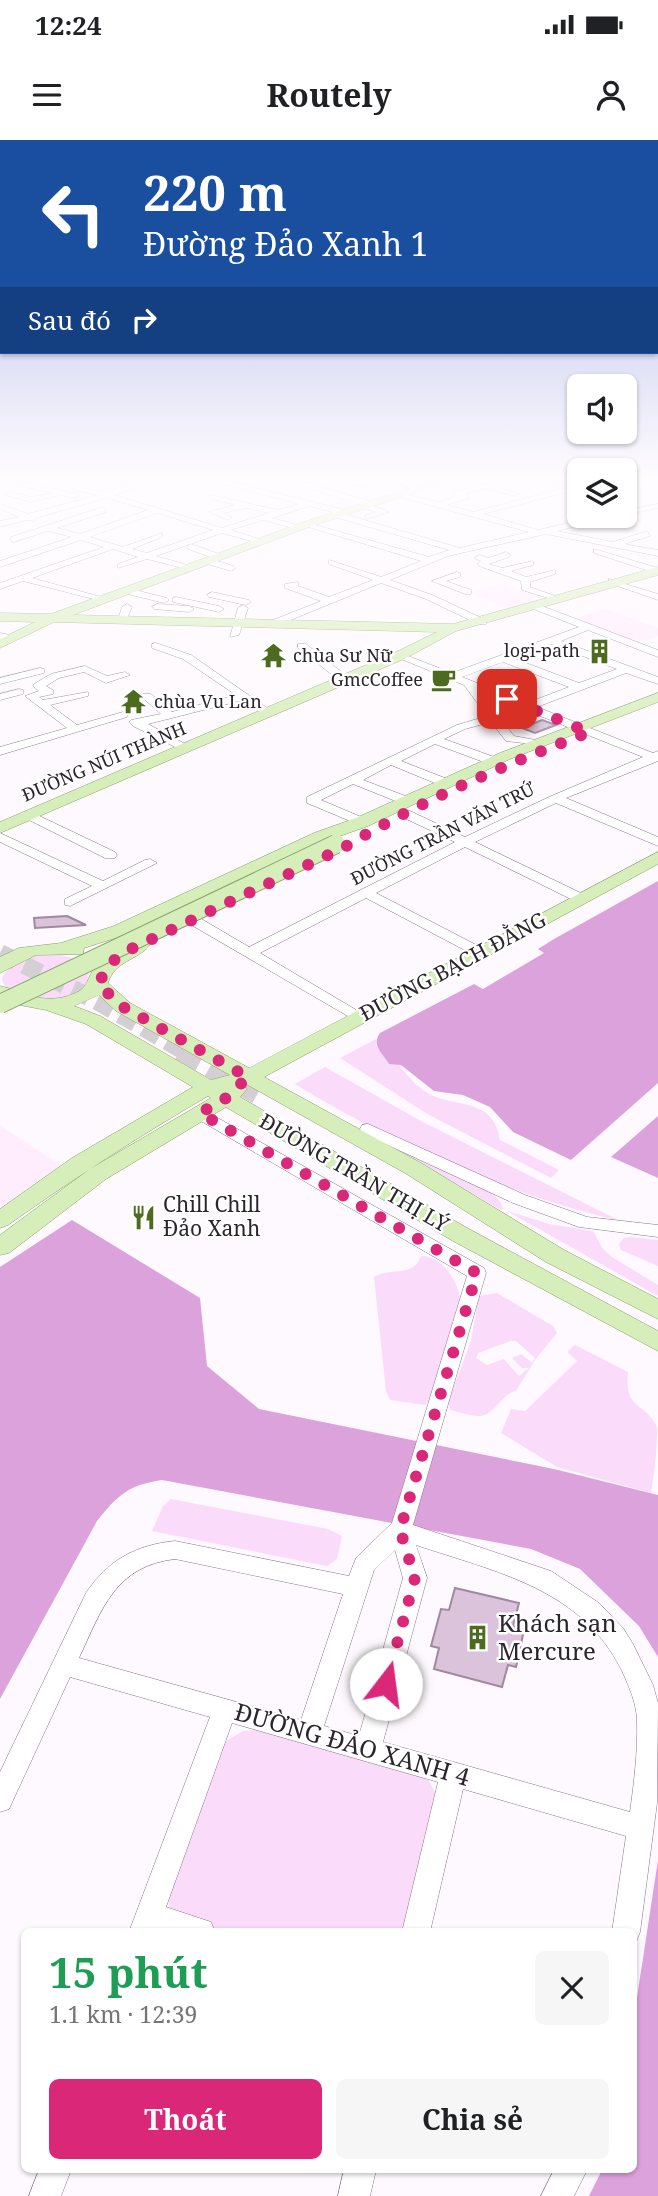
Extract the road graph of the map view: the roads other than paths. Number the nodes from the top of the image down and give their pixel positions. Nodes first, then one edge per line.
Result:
1 (14, 573) edge
2 (38, 573) edge
3 (175, 573) edge
4 (362, 573) edge
5 (398, 573) edge
6 (424, 573) edge
7 (507, 573) edge
8 (549, 573) edge
9 (649, 573) edge
10 (457, 575) dead end
11 (24, 578) junction
12 (441, 579) junction
13 (382, 580) junction
14 (526, 580) junction
15 (612, 581) junction
16 (0, 586) edge
17 (200, 586) dead end
18 (127, 591) junction
19 (468, 592) dead end
20 (283, 596) dead end
21 (658, 597) edge
22 (555, 599) junction
23 (102, 600) junction
24 (176, 600) dead end
25 (330, 601) junction
26 (534, 606) junction
27 (127, 607) dead end
28 (200, 609) dead end
29 (219, 609) dead end
30 (0, 617) edge
31 (50, 619) junction
32 (302, 620) junction
33 (121, 621) junction
34 (482, 622) junction
35 (588, 627) junction
36 (453, 628) junction
37 (235, 630) junction
38 (4, 639) edge
39 (550, 640) junction
40 (657, 640) edge
41 (156, 646) dead end
42 (302, 646) dead end
43 (638, 646) junction
44 (658, 654) edge
45 (399, 656) junction
46 (503, 658) junction
47 (626, 669) junction
48 (40, 671) dead end
49 (125, 675) dead end
50 (452, 677) junction
51 (344, 679) junction
52 (0, 681) edge
53 (658, 681) edge
54 (468, 684) junction
55 (579, 687) junction
56 (19, 691) dead end
57 (84, 694) dead end
58 (147, 696) dead end
59 (242, 696) junction
60 (658, 697) edge
61 (1, 700) edge
62 (42, 704) junction
63 (133, 704) dead end
64 (658, 706) edge
65 (526, 707) junction
66 (267, 712) junction
67 (123, 715) junction
68 (169, 715) junction
69 (494, 718) junction
70 (137, 724) junction
71 (74, 728) junction
72 (583, 730) junction
73 (510, 739) junction
74 (435, 740) junction
75 (537, 743) junction
76 (185, 748) junction
77 (0, 751) edge
78 (656, 757) edge
79 (499, 758) junction
80 (391, 761) junction
81 (353, 780) junction
82 (446, 783) junction
83 (557, 799) junction
84 (406, 807) junction
85 (30, 815) junction
86 (369, 825) junction
87 (2, 827) edge
88 (332, 842) junction
89 (465, 842) junction
90 (658, 842) edge
91 (110, 855) dead end
92 (658, 857) edge
93 (150, 863) dead end
94 (103, 886) junction
95 (368, 894) junction
96 (582, 899) junction
97 (71, 902) dead end
98 (192, 920) junction
99 (0, 946) edge
100 (63, 948) junction
101 (40, 949) junction
102 (479, 952) junction
103 (249, 953) junction
104 (0, 967) edge
105 (100, 978) junction
106 (0, 994) edge
107 (0, 1004) edge
108 (27, 1004) junction
109 (51, 1004) junction
110 (0, 1013) edge
111 (358, 1017) junction
112 (163, 1030) junction
113 (136, 1045) junction
114 (238, 1091) junction
115 (200, 1113) junction
116 (368, 1129) dead end
117 (71, 1181) junction
118 (0, 1220) edge
119 (658, 1231) edge
120 (0, 1247) edge
121 (658, 1310) edge
122 (658, 1342) edge
123 (401, 1527) junction
124 (357, 1587) junction
125 (64, 1664) junction
126 (225, 1709) junction
127 (309, 1732) junction
128 (368, 1749) junction
129 (453, 1773) junction
130 (0, 1800) edge
131 (639, 1827) junction
132 (146, 1924) edge
133 (174, 1928) edge
134 (417, 1928) edge
135 (626, 1928) edge
136 (53, 2173) edge
137 (359, 2173) edge
138 (569, 2173) edge
139 (45, 2196) edge
140 (354, 2196) edge
141 (557, 2196) edge

1 - 11 street
2 - 11 street
3 - 18 main road
4 - 13 street
5 - 13 street
6 - 12 street
7 - 14 street
8 - 14 street
9 - 15 main road
10 - 12 street
11 - 16 street
11 - 23 street
12 - 19 street
13 - 25 street
13 - 34 street
14 - 22 street
15 - 21 street
15 - 22 main road
17 - 37 street
18 - 23 main road
18 - 28 street
20 - 25 street
22 - 26 main road
23 - 31 main road
24 - 29 street
25 - 32 street
26 - 34 main road
26 - 35 street
27 - 33 street
30 - 31 main road
31 - 33 main road
31 - 38 main road
32 - 36 main road
32 - 37 main road
33 - 37 main road
34 - 36 main road
35 - 39 street
35 - 43 street
36 - 45 main road, ĐƯỜNG NÚI THÀNH
39 - 46 street
39 - 47 street
40 - 43 street
41 - 59 street
42 - 51 street
43 - 44 street
45 - 50 street
45 - 51 main road, ĐƯỜNG NÚI THÀNH
46 - 50 street
46 - 55 street
47 - 53 street
47 - 55 street
48 - 52 street
49 - 62 street
50 - 54 street
51 - 66 main road, ĐƯỜNG NÚI THÀNH
54 - 65 street
54 - 69 street
55 - 65 street
56 - 61 street
57 - 62 street
58 - 68 street
59 - 66 street
59 - 68 street, ĐƯỜNG NÚI THÀNH
60 - 72 main road
62 - 71 street
63 - 67 street
64 - 72 main road
65 - 72 street
66 - 76 main road, ĐƯỜNG NÚI THÀNH
67 - 70 street
67 - 71 street
68 - 70 street, ĐƯỜNG NÚI THÀNH
69 - 73 street
69 - 74 street
70 - 76 street
71 - 77 street
72 - 75 main road
72 - 78 street
72 - 84 main road
73 - 75 street
73 - 79 street
74 - 79 street
74 - 80 street
75 - 79 main road
76 - 85 main road, ĐƯỜNG NÚI THÀNH
78 - 83 street, ĐƯỜNG TRẦN VĂN TRỨ
79 - 82 main road
80 - 81 street
80 - 82 street
81 - 84 street
81 - 86 street
82 - 84 main road
83 - 89 street, ĐƯỜNG TRẦN VĂN TRỨ
83 - 90 street
84 - 86 main road
84 - 89 street
85 - 87 main road, ĐƯỜNG NÚI THÀNH
85 - 91 street
86 - 88 main road
86 - 98 main road
86 - 100 main road
87 - 94 street
88 - 106 main road
88 - 107 main road, bridge
89 - 95 street, ĐƯỜNG TRẦN VĂN TRỨ
89 - 96 street
92 - 96 main road, ĐƯỜNG BẠCH ĐẰNG
93 - 94 street
94 - 97 street
95 - 102 street
95 - 103 street, ĐƯỜNG TRẦN VĂN TRỨ
96 - 102 main road, ĐƯỜNG BẠCH ĐẰNG
98 - 103 street
98 - 105 main road
99 - 101 main road
100 - 101 main road
100 - 105 main road, ĐƯỜNG TRẦN THỊ LÝ
101 - 104 main road
102 - 111 main road, ĐƯỜNG BẠCH ĐẰNG
103 - 111 street
105 - 109 main road
105 - 112 main road, ĐƯỜNG TRẦN THỊ LÝ
106 - 108 main road
108 - 109 main road
108 - 110 main road
109 - 113 main road, ĐƯỜNG TRẦN THỊ LÝ
111 - 114 main road, ĐƯỜNG BẠCH ĐẰNG
112 - 113 main road
112 - 114 main road, ĐƯỜNG TRẦN THỊ LÝ
113 - 114 main road, ĐƯỜNG TRẦN THỊ LÝ
114 - 115 main road, ĐƯỜNG BẠCH ĐẰNG
114 - 117 main road, ĐƯỜNG BẠCH ĐẰNG
114 - 121 main road
114 - 122 main road, ĐƯỜNG TRẦN THỊ LÝ
115 - 117 main road, ĐƯỜNG BẠCH ĐẰNG
115 - 123 street
116 - 119 street
117 - 118 main road, ĐƯỜNG BẠCH ĐẰNG
117 - 120 main road, ĐƯỜNG BẠCH ĐẰNG
123 - 124 street
123 - 128 street
123 - 131 street
124 - 125 street
124 - 127 street
125 - 126 street, ĐƯỜNG ĐẢO XANH 4
125 - 130 street
126 - 127 street, ĐƯỜNG ĐẢO XANH 4
126 - 132 street
127 - 128 street, ĐƯỜNG ĐẢO XANH 4
128 - 129 street, ĐƯỜNG ĐẢO XANH 4
129 - 131 street, ĐƯỜNG ĐẢO XANH 4
129 - 134 street
131 - 135 street
132 - 133 street
136 - 139 street
137 - 140 street
138 - 141 street

